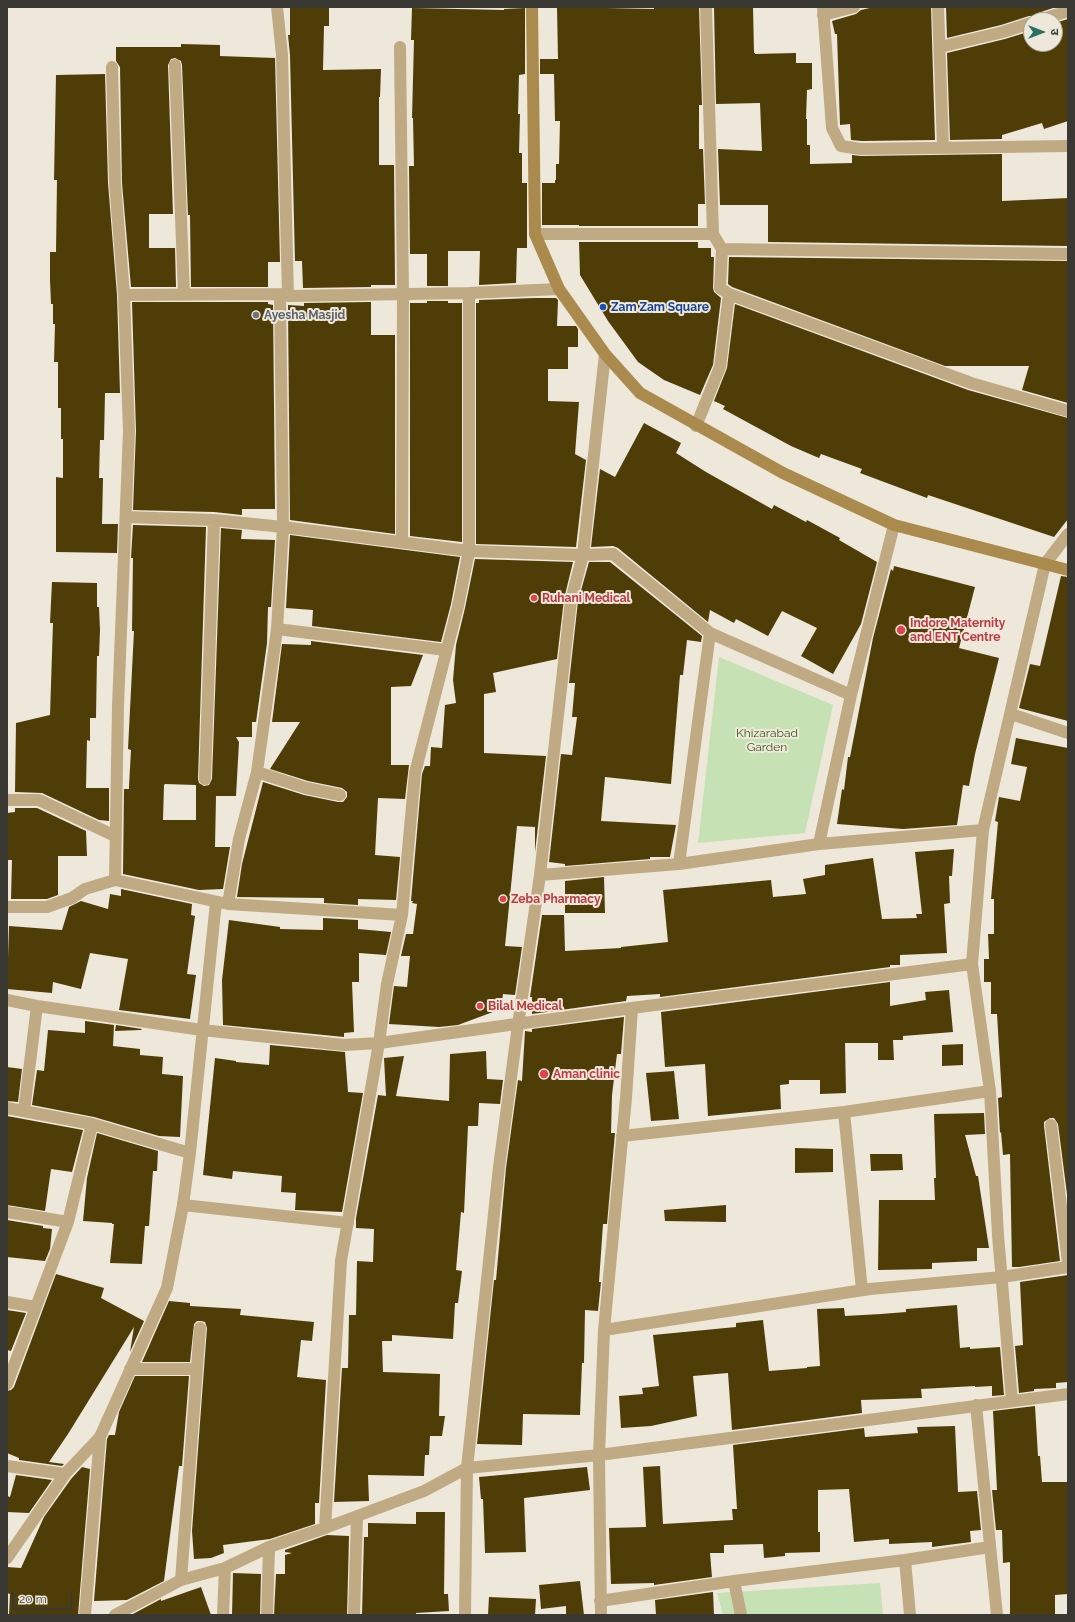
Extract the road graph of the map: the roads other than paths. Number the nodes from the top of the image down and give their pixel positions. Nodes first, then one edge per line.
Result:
1 (277, 7) edge
2 (532, 7) edge
3 (706, 7) edge
4 (854, 7) edge
5 (938, 7) edge
6 (823, 11) edge
7 (1023, 26) edge
8 (940, 46) junction
9 (400, 47) dead end
10 (175, 65) dead end
11 (112, 67) dead end
12 (1068, 146) edge
13 (943, 147) junction
14 (535, 234) junction
15 (712, 234) junction
16 (722, 249) junction
17 (1068, 254) edge
18 (559, 289) junction
19 (469, 293) junction
20 (184, 294) junction
21 (403, 294) junction
22 (729, 294) junction
23 (124, 295) junction
24 (284, 295) junction
25 (604, 354) junction
26 (1068, 411) edge
27 (696, 426) junction
28 (126, 517) junction
29 (214, 520) junction
30 (894, 525) junction
31 (283, 527) junction
32 (1068, 534) edge
33 (402, 542) junction
34 (469, 551) junction
35 (583, 555) junction
36 (1045, 564) junction
37 (1068, 570) edge
38 (277, 629) junction
39 (710, 633) junction
40 (446, 650) junction
41 (851, 695) junction
42 (1011, 714) junction
43 (1068, 733) edge
44 (257, 772) junction
45 (205, 780) dead end
46 (340, 795) dead end
47 (7, 800) edge
48 (983, 830) junction
49 (115, 836) junction
50 (819, 844) junction
51 (679, 864) junction
52 (540, 875) junction
53 (115, 880) junction
54 (222, 903) junction
55 (7, 907) edge
56 (402, 915) junction
57 (972, 964) junction
58 (7, 1000) edge
59 (37, 1006) junction
60 (632, 1008) junction
61 (518, 1025) junction
62 (202, 1030) junction
63 (379, 1043) junction
64 (990, 1091) junction
65 (7, 1108) edge
66 (24, 1111) junction
67 (844, 1112) junction
68 (92, 1124) junction
69 (1051, 1125) dead end
70 (622, 1136) junction
71 (190, 1153) junction
72 (183, 1206) junction
73 (7, 1212) edge
74 (68, 1222) junction
75 (348, 1223) junction
76 (1068, 1263) edge
77 (1068, 1267) edge
78 (1002, 1277) junction
79 (862, 1290) junction
80 (7, 1302) edge
81 (36, 1307) junction
82 (200, 1328) dead end
83 (604, 1330) junction
84 (130, 1369) junction
85 (197, 1369) junction
86 (7, 1384) edge
87 (1068, 1394) edge
88 (1012, 1401) junction
89 (976, 1406) junction
90 (100, 1437) junction
91 (599, 1455) junction
92 (7, 1466) edge
93 (467, 1468) junction
94 (65, 1474) junction
95 (357, 1516) junction
96 (325, 1528) junction
97 (269, 1547) junction
98 (990, 1547) junction
99 (9, 1552) edge
100 (905, 1560) junction
101 (225, 1568) junction
102 (181, 1580) junction
103 (734, 1581) junction
104 (600, 1602) junction
105 (85, 1615) edge
106 (115, 1615) edge
107 (223, 1615) edge
108 (268, 1615) edge
109 (354, 1615) edge
110 (465, 1615) edge
111 (601, 1615) edge
112 (740, 1615) edge
113 (910, 1615) edge
114 (997, 1615) edge

1 - 24 street
2 - 14 main road
3 - 15 street
4 - 6 street
5 - 8 street
6 - 13 street
7 - 8 street
8 - 13 street
9 - 21 street
10 - 20 street
11 - 23 street
12 - 13 street
14 - 15 street
14 - 18 main road
15 - 16 street
16 - 17 street
16 - 22 street
18 - 19 street
18 - 25 main road
19 - 21 street
19 - 34 street
20 - 23 street
20 - 24 street
21 - 24 street
21 - 33 street
22 - 26 street
22 - 27 street
23 - 28 street
24 - 31 street
25 - 27 main road
25 - 35 street
27 - 30 main road
28 - 29 street
28 - 49 street
29 - 31 street
29 - 45 street
30 - 36 main road
30 - 41 street
31 - 33 street
31 - 38 street
32 - 36 street
33 - 34 street
34 - 35 street
34 - 40 street
35 - 39 street
35 - 52 street
36 - 37 main road
36 - 42 street
38 - 40 street
38 - 44 street
39 - 41 street
39 - 51 street
40 - 56 street
41 - 50 street
42 - 43 street
42 - 48 street
44 - 46 street
44 - 54 street
47 - 49 street
48 - 50 street
48 - 57 street
49 - 53 street
50 - 51 street
51 - 52 street
52 - 61 street
53 - 54 street
53 - 55 street
54 - 56 street
54 - 62 street
56 - 63 street
57 - 60 street
57 - 64 street
58 - 59 street
59 - 62 street
59 - 66 street
60 - 61 street
60 - 70 street
61 - 63 street
61 - 93 street
62 - 63 street
62 - 71 street
63 - 75 street
64 - 67 street
64 - 78 street
65 - 66 street
66 - 68 street
67 - 70 street
67 - 79 street
68 - 71 street
68 - 74 street
69 - 76 street
70 - 83 street
71 - 72 street
72 - 75 street
72 - 84 street
73 - 74 street
74 - 81 street
75 - 96 street
77 - 78 street
78 - 79 street
78 - 88 street
79 - 83 street
80 - 81 street
81 - 86 street
82 - 85 street
83 - 91 street
84 - 85 street
84 - 90 street
85 - 102 street
87 - 88 street
88 - 89 street
89 - 91 street
89 - 98 street
90 - 94 street
90 - 105 street
91 - 93 street
91 - 104 street
92 - 94 street
93 - 95 street
93 - 110 street
94 - 99 street
95 - 96 street
95 - 109 street
96 - 97 street
97 - 101 street
97 - 108 street
98 - 100 street
98 - 114 street
100 - 103 street
100 - 113 street
101 - 102 street
101 - 107 street
102 - 106 street
103 - 104 street
103 - 112 street
104 - 111 street

